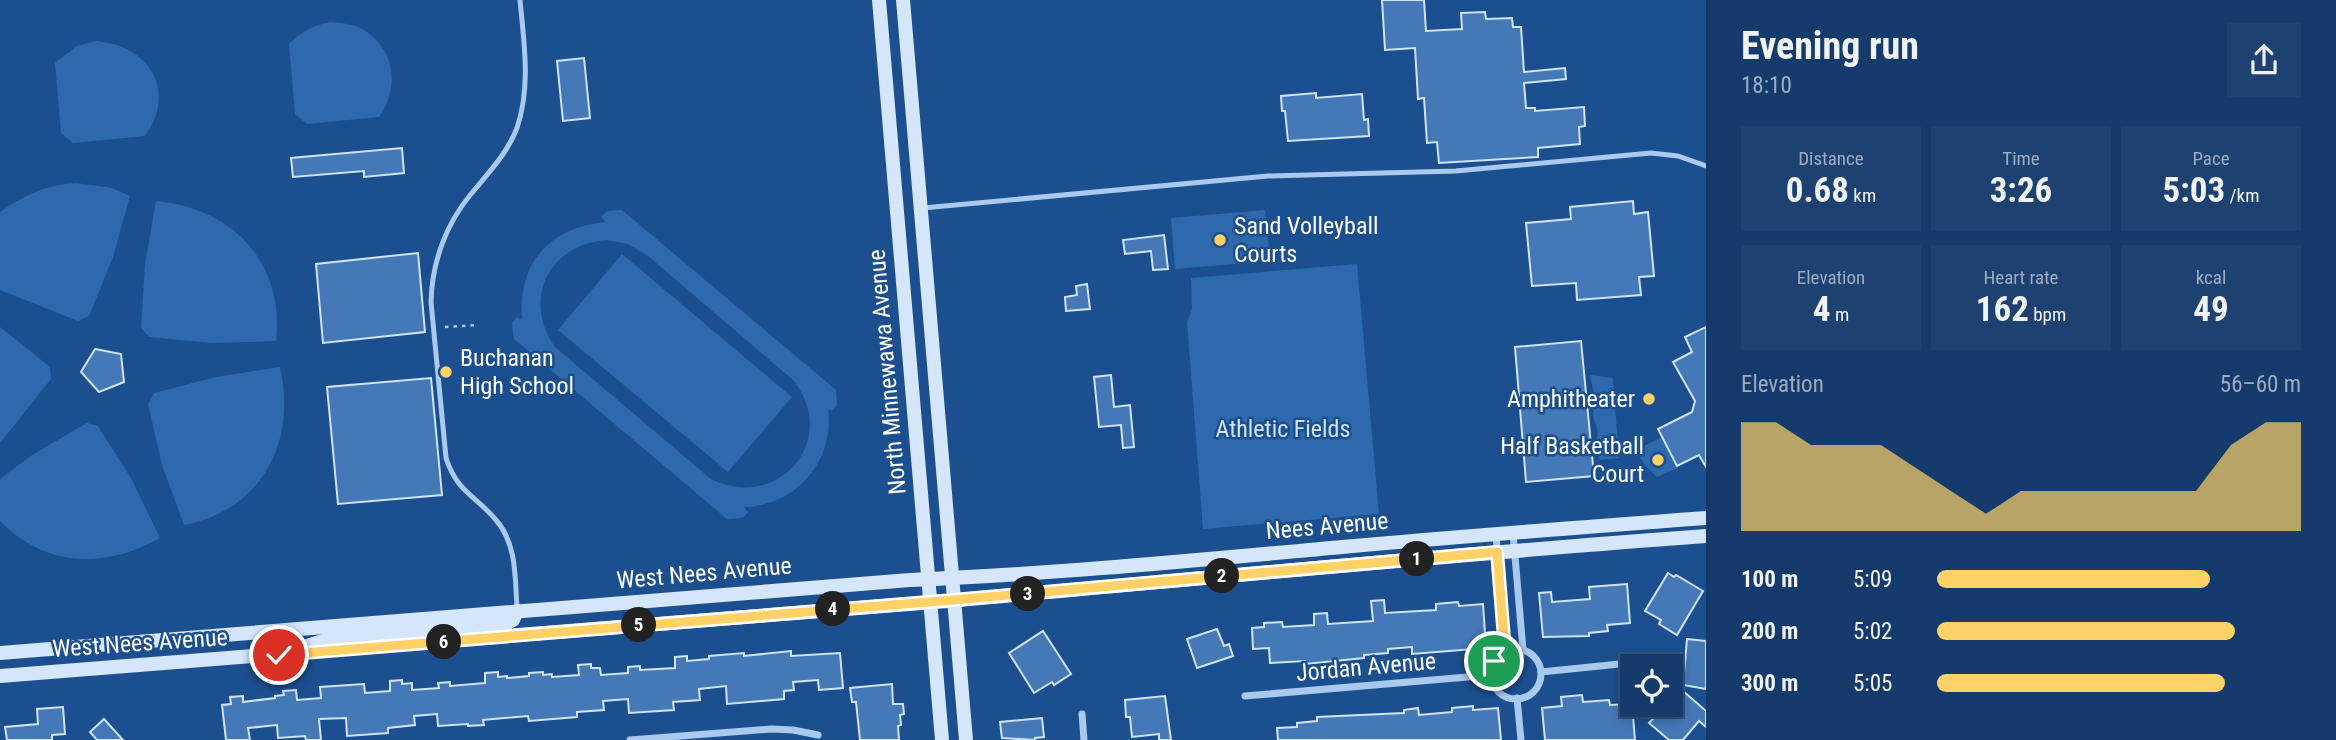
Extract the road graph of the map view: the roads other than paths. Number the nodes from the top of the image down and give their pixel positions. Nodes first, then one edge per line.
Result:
1 (520, 0) edge
2 (879, 0) edge
3 (903, 0) edge
4 (1706, 166) edge
5 (920, 208) junction
6 (896, 210) junction
7 (1706, 518) edge
8 (1513, 533) junction
9 (1496, 534) junction
10 (1706, 536) edge
11 (1514, 550) junction
12 (1497, 552) junction
13 (952, 578) junction
14 (928, 579) junction
15 (953, 600) junction
16 (929, 602) junction
17 (517, 611) junction
18 (1523, 650) junction
19 (1505, 651) junction
20 (0, 653) edge
21 (279, 655) junction
22 (1620, 664) edge
23 (1541, 672) junction
24 (1491, 675) junction
25 (0, 676) edge
26 (1245, 696) dead end
27 (1517, 698) junction
28 (1082, 714) dead end
29 (818, 735) dead end
30 (630, 740) edge
31 (942, 740) edge
32 (966, 740) edge
33 (1084, 740) edge
34 (1521, 740) edge

1 - 17 lane
2 - 6 main road, North Minnewawa Avenue
3 - 5 main road, North Minnewawa Avenue
4 - 5 lane
5 - 6 main road
5 - 13 main road, North Minnewawa Avenue
6 - 14 main road, North Minnewawa Avenue
7 - 8 main road, Nees Avenue
8 - 9 main road, Nees Avenue
8 - 11 street
9 - 12 street
9 - 13 main road, Nees Avenue
10 - 11 main road, Nees Avenue
11 - 12 main road, Nees Avenue
11 - 18 street
12 - 15 main road, Nees Avenue
12 - 19 street
13 - 14 main road, West Nees Avenue
13 - 15 main road, North Minnewawa Avenue
14 - 16 main road, North Minnewawa Avenue
14 - 17 main road, West Nees Avenue
15 - 16 main road, West Nees Avenue
15 - 32 main road, North Minnewawa Avenue
16 - 21 main road, West Nees Avenue
16 - 31 main road, North Minnewawa Avenue
17 - 20 main road, West Nees Avenue
17 - 21 main road
18 - 19 street
18 - 23 street
19 - 24 street
21 - 25 main road, West Nees Avenue
22 - 23 street
23 - 27 street
24 - 26 street, Jordan Avenue
24 - 27 street
27 - 34 street
28 - 33 street
29 - 30 street

